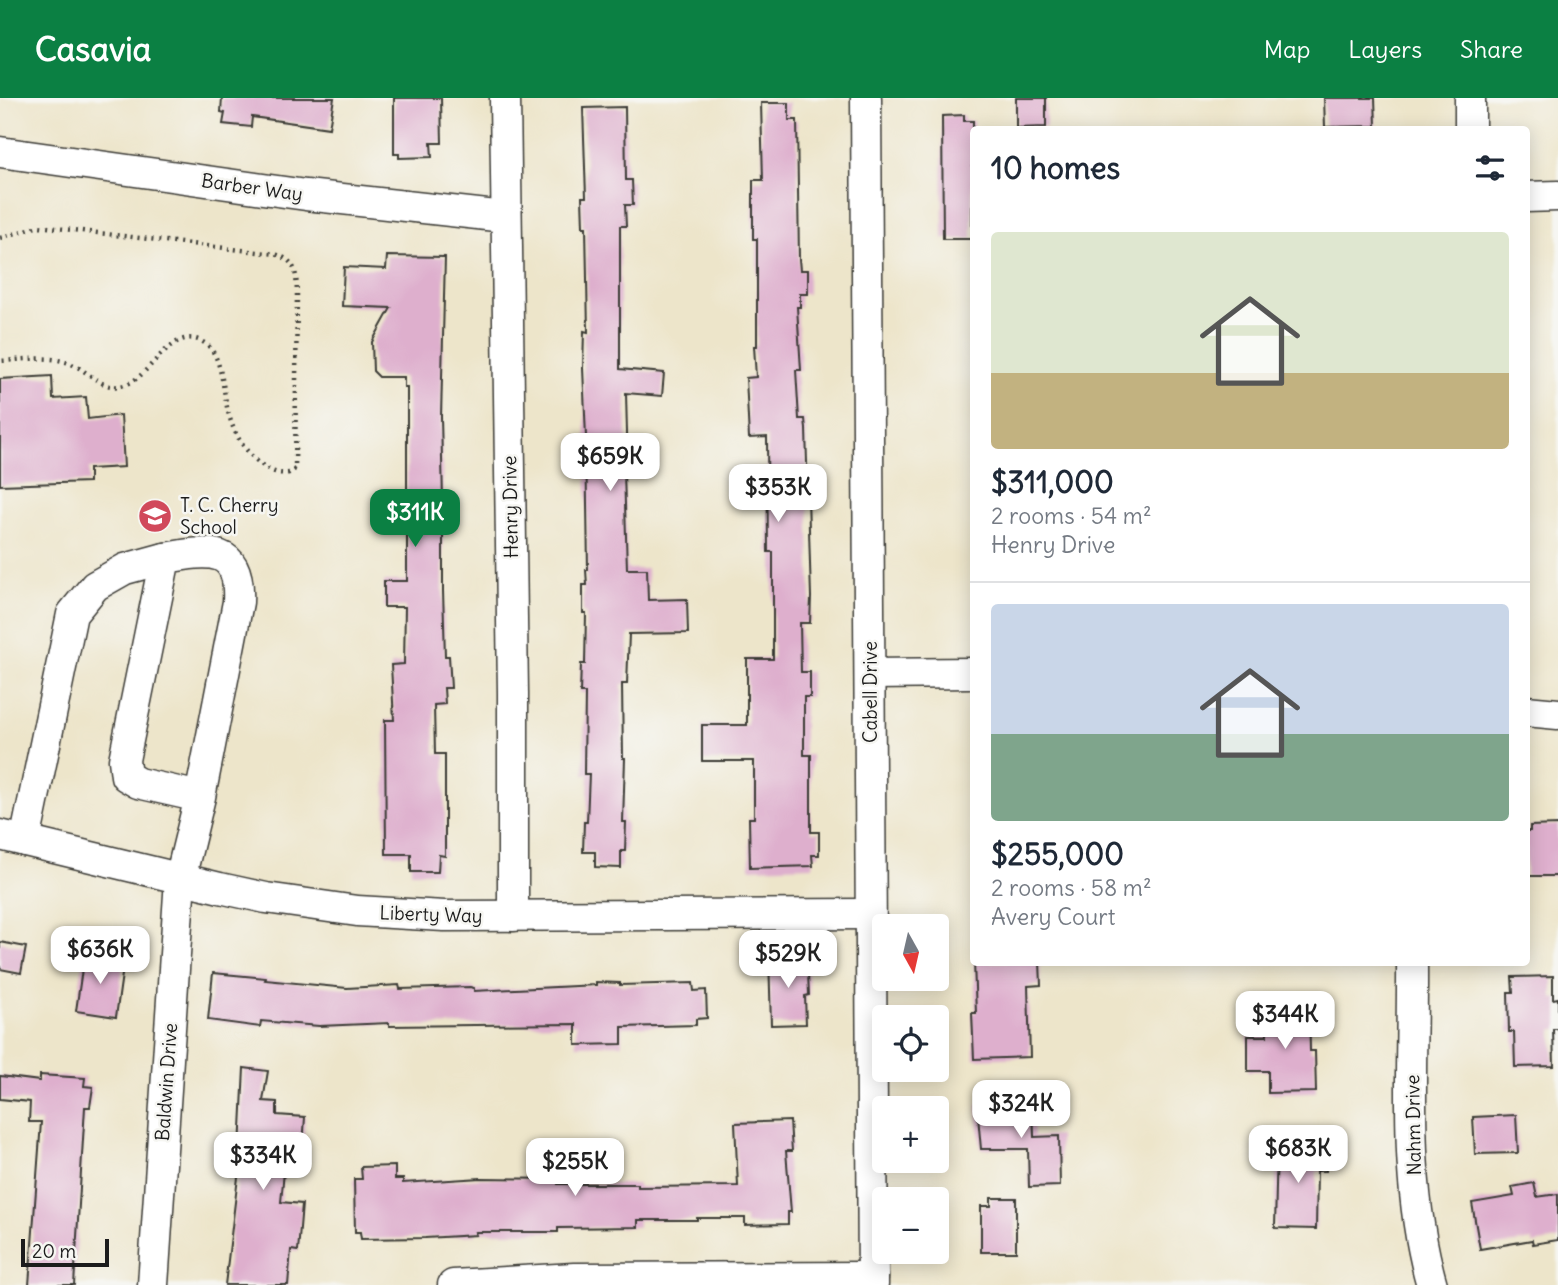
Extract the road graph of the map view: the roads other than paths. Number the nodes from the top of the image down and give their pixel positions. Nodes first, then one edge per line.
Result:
1 (506, 98) edge
2 (866, 98) edge
3 (1470, 98) edge
4 (1470, 126) edge
5 (0, 152) edge
6 (1530, 197) edge
7 (1558, 197) edge
8 (505, 217) junction
9 (165, 558) junction
10 (970, 673) edge
11 (870, 674) junction
12 (1530, 711) edge
13 (1558, 714) edge
14 (200, 797) junction
15 (13, 838) edge
16 (180, 879) junction
17 (870, 914) junction
18 (513, 916) junction
19 (1412, 966) edge
20 (873, 1281) edge
21 (153, 1285) edge
22 (453, 1285) edge
23 (1432, 1285) edge

1 - 8 street, Henry Drive
2 - 11 street, Cabell Drive
3 - 4 street
5 - 8 street, Barber Way
6 - 7 street
8 - 18 street, Henry Drive
9 - 14 street
9 - 14 street, Baldwin Drive
9 - 15 street, Baldwin Drive
10 - 11 street
11 - 17 street, Cabell Drive
12 - 13 street
14 - 16 street, Baldwin Drive
15 - 16 street, Liberty Way
16 - 18 street, Liberty Way
16 - 21 street, Baldwin Drive
17 - 18 street, Liberty Way
17 - 20 street, Cabell Drive
19 - 23 street, Nahm Drive
20 - 22 street

